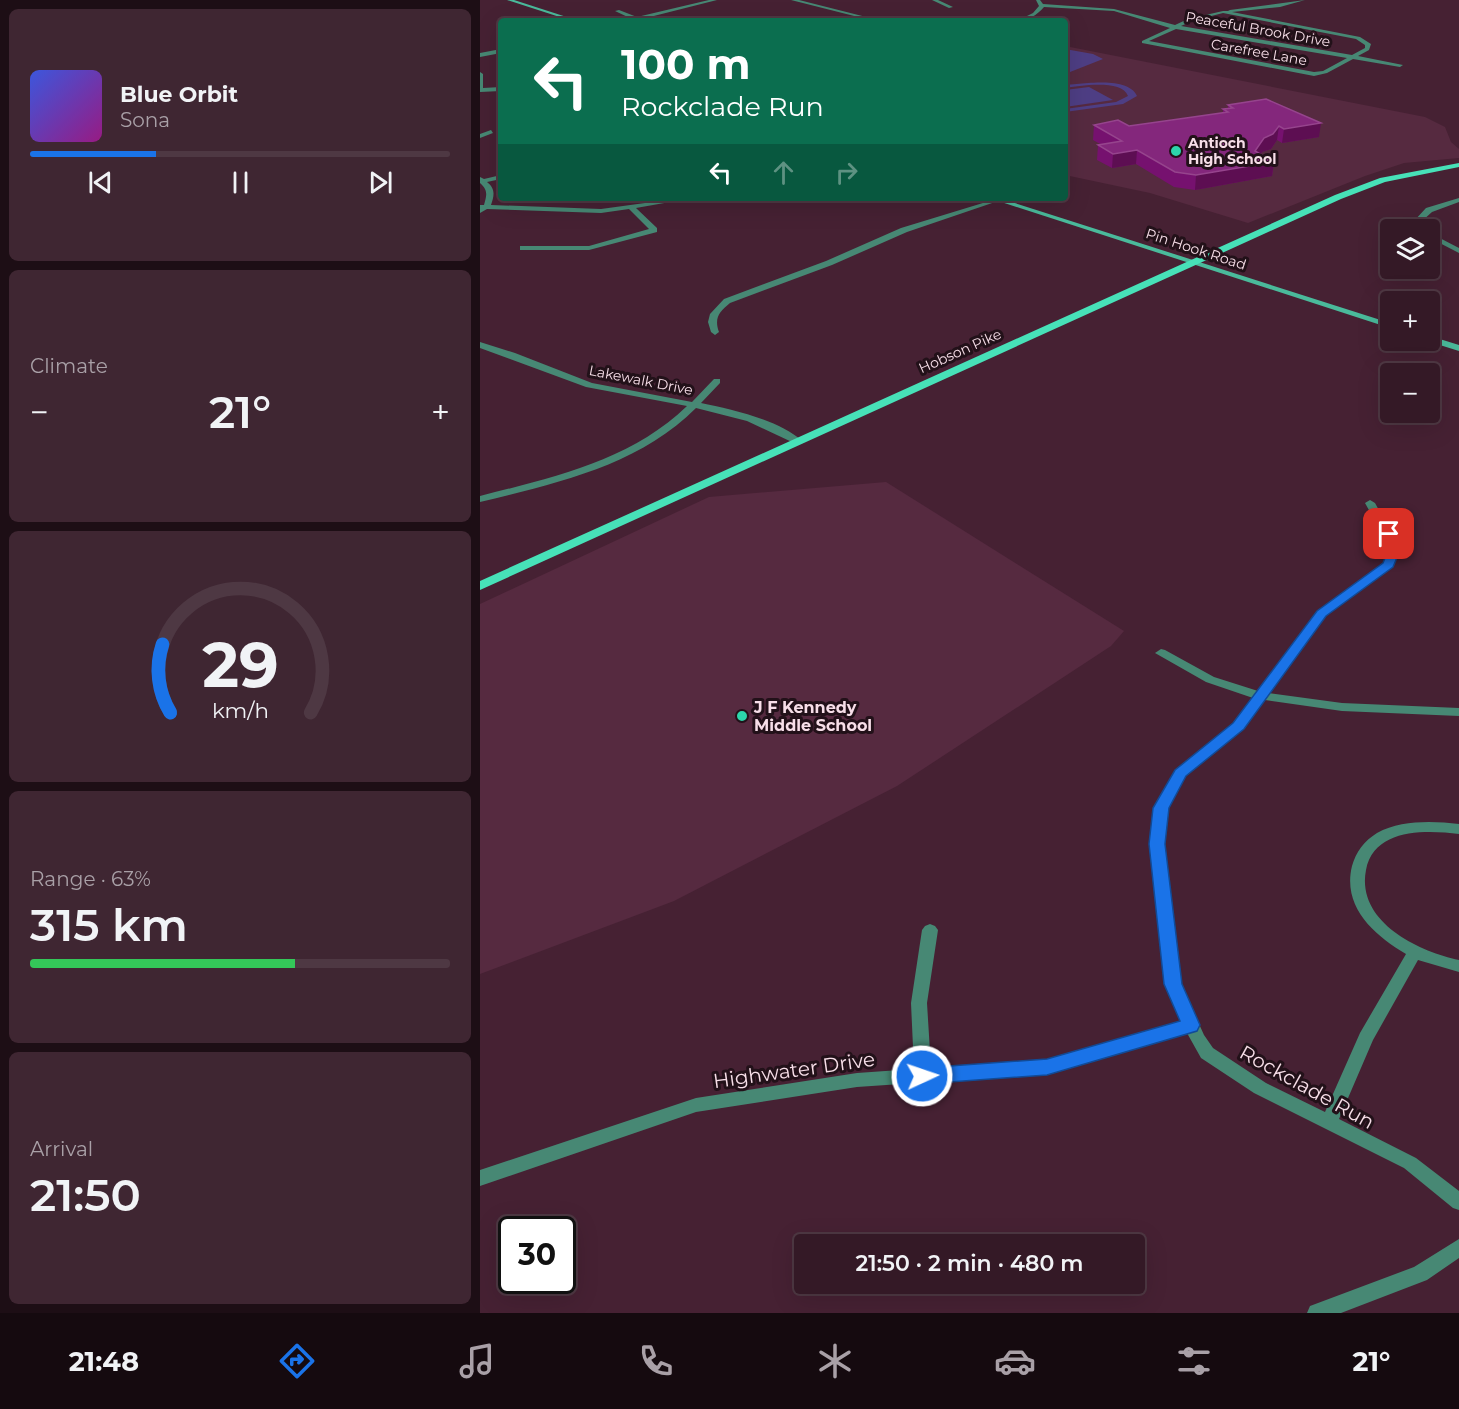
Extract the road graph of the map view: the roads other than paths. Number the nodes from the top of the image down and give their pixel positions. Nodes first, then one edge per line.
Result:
1 (509, 0) edge
2 (682, 0) edge
3 (715, 0) edge
4 (792, 0) edge
5 (934, 0) edge
6 (1037, 0) edge
7 (1236, 0) edge
8 (1303, 0) edge
9 (701, 4) junction
10 (1041, 5) junction
11 (951, 7) dead end
12 (1247, 7) junction
13 (617, 11) dead end
14 (1223, 12) junction
15 (568, 18) edge
16 (635, 18) edge
17 (642, 18) edge
18 (867, 18) edge
19 (1026, 18) edge
20 (1176, 27) junction
21 (498, 52) edge
22 (480, 55) edge
23 (1350, 58) junction
24 (1400, 65) dead end
25 (480, 74) edge
26 (480, 89) edge
27 (498, 89) edge
28 (491, 132) dead end
29 (480, 136) edge
30 (1459, 165) edge
31 (498, 177) edge
32 (481, 180) edge
33 (1459, 200) edge
34 (989, 201) edge
35 (1001, 201) edge
36 (667, 202) dead end
37 (482, 208) edge
38 (632, 208) junction
39 (1420, 219) edge
40 (1440, 241) edge
41 (523, 248) dead end
42 (1459, 251) edge
43 (1193, 262) junction
44 (1380, 323) edge
45 (715, 332) dead end
46 (1440, 342) edge
47 (480, 345) edge
48 (1459, 348) edge
49 (717, 381) dead end
50 (694, 404) junction
51 (797, 441) junction
52 (480, 499) edge
53 (1370, 503) dead end
54 (480, 586) edge
55 (1161, 653) dead end
56 (1262, 696) junction
57 (1459, 712) edge
58 (1459, 829) edge
59 (930, 930) dead end
60 (1415, 952) junction
61 (1459, 966) edge
62 (1191, 1025) junction
63 (922, 1076) junction
64 (1329, 1123) junction
65 (480, 1178) edge
66 (1459, 1202) edge
67 (1459, 1248) edge
68 (1317, 1313) edge

1 - 15 street
2 - 9 street
3 - 9 street
4 - 18 street
5 - 11 street
6 - 10 street
7 - 12 street
8 - 12 street, Carefree Lane
9 - 17 street
10 - 19 street
10 - 20 street, Peaceful Brook Drive
12 - 14 street, Carefree Lane
13 - 16 street
14 - 20 street, Carefree Lane
14 - 23 street, Carefree Lane
20 - 23 street, Peaceful Brook Drive
20 - 23 street, Carefree Lane
21 - 22 street
23 - 24 street, Peaceful Brook Drive
25 - 26 street
26 - 27 street
28 - 29 street
30 - 43 main road, Hobson Pike
31 - 32 street
32 - 37 street
33 - 39 street
34 - 45 street
35 - 43 street, Pin Hook Road
36 - 38 street
37 - 38 street
38 - 41 street
40 - 42 street
43 - 44 street, Pin Hook Road
43 - 51 main road, Hobson Pike
46 - 48 street
47 - 50 street, Lakewalk Drive
49 - 50 street
50 - 51 street, Lakewalk Drive
50 - 52 street
51 - 54 main road, Hobson Pike
53 - 56 street, Rockclade Run
55 - 56 street
56 - 57 street
56 - 62 street, Rockclade Run
58 - 60 street
59 - 63 street
60 - 61 street
60 - 64 street
62 - 63 street, Highwater Drive
62 - 64 street, Rockclade Run
63 - 65 street, Highwater Drive
64 - 66 street, Rockclade Run
67 - 68 street

